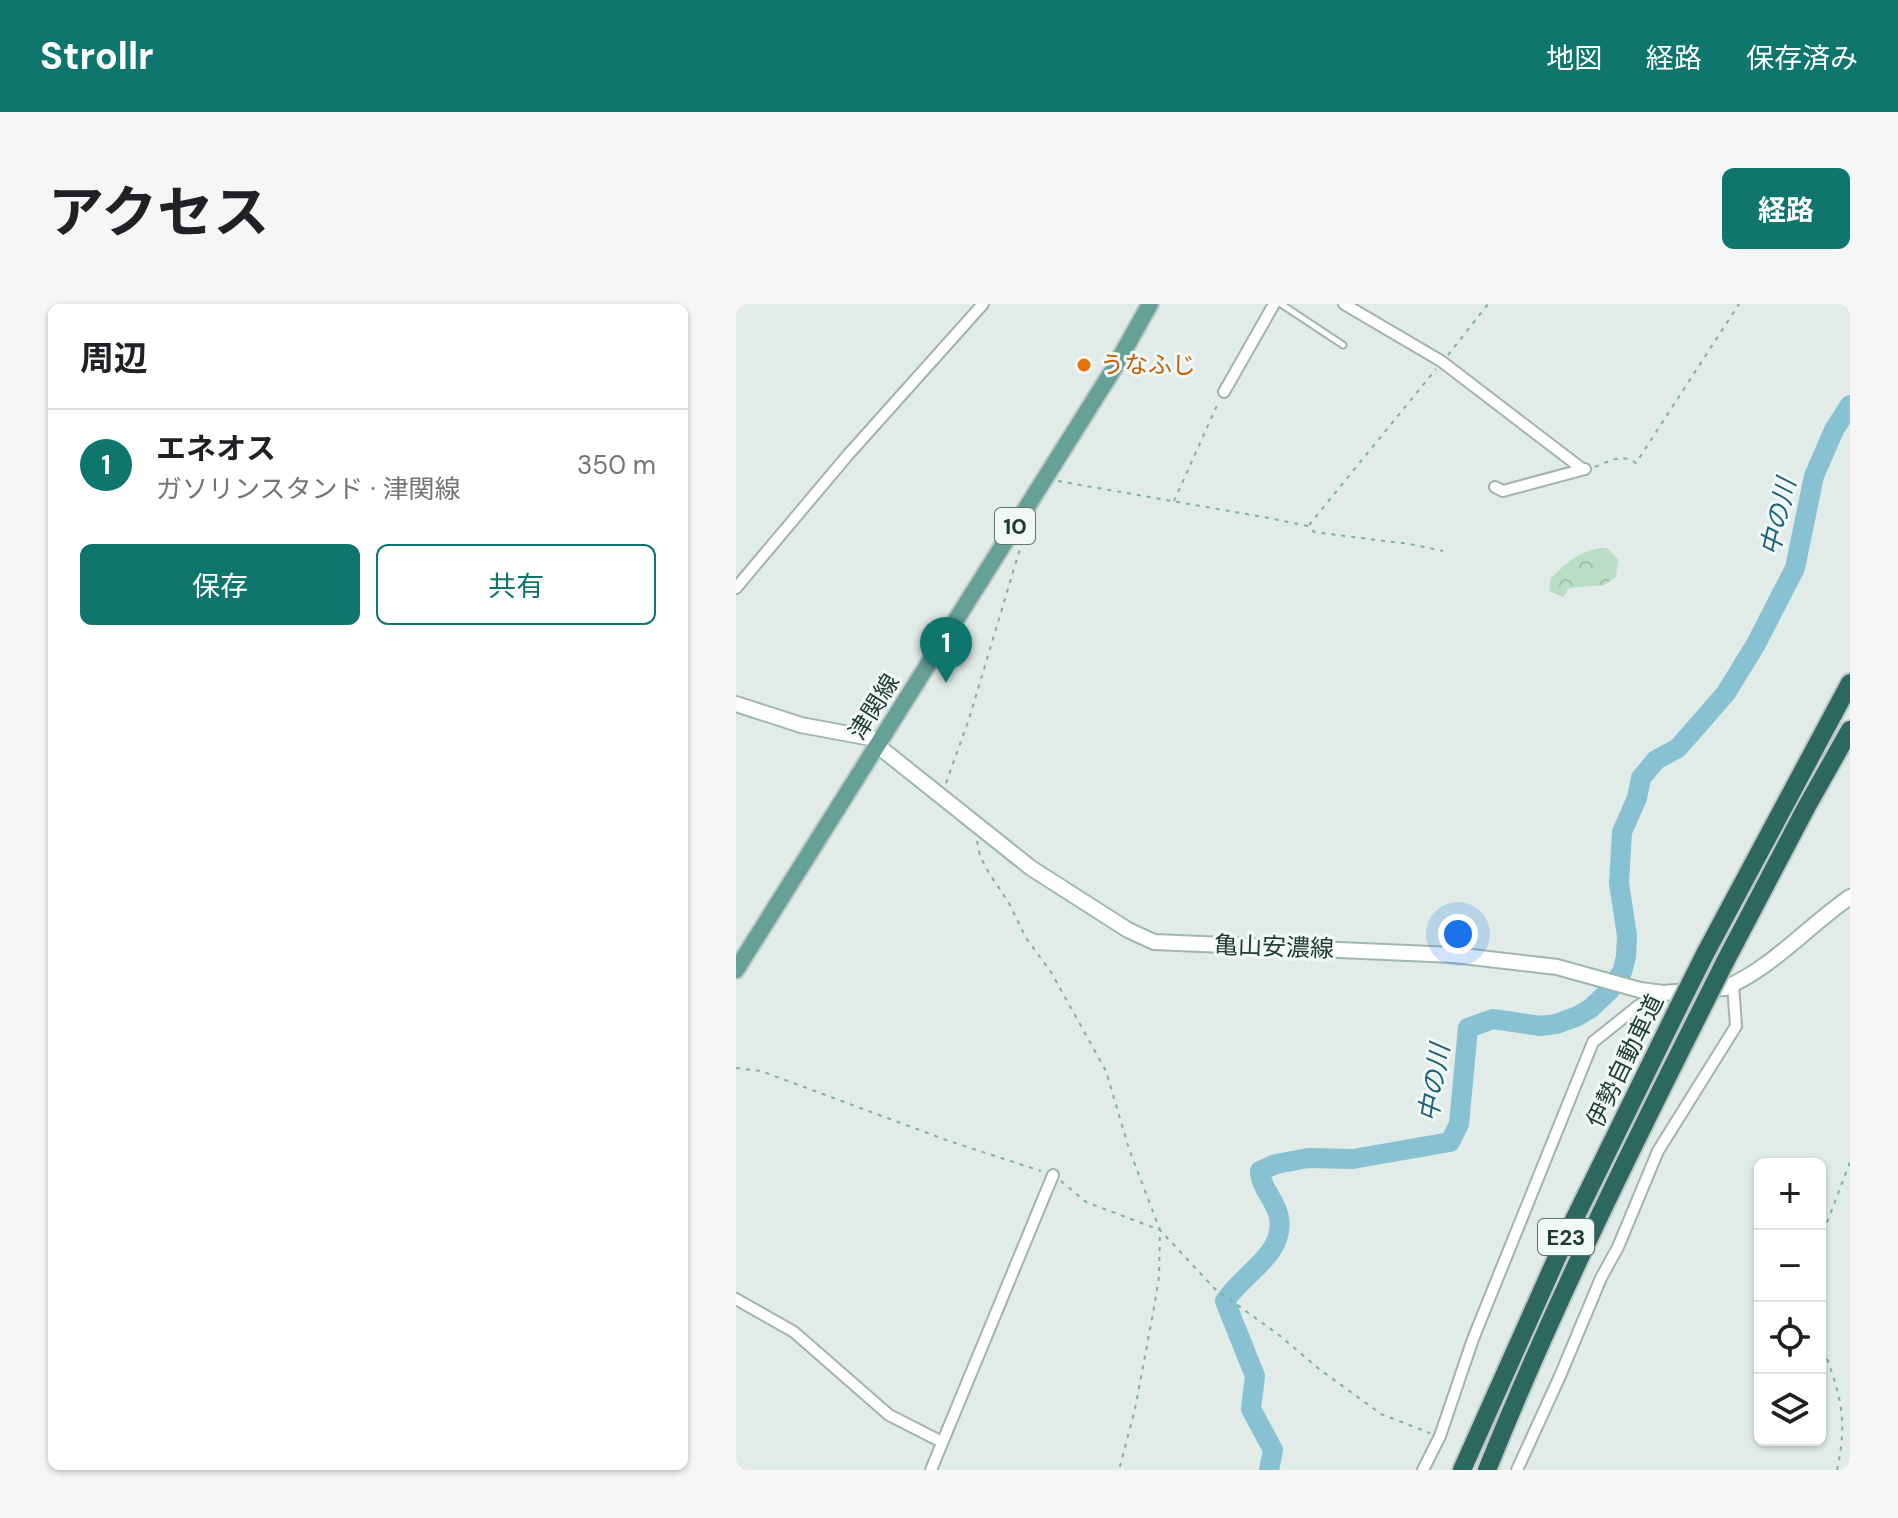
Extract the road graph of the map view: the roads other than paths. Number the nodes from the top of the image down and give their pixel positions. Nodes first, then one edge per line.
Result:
1 (983, 304) edge
2 (1150, 304) edge
3 (1274, 304) edge
4 (1281, 304) edge
5 (1344, 304) edge
6 (1343, 345) dead end
7 (1224, 392) road end
8 (1495, 487) dead end
9 (736, 588) edge
10 (1850, 683) edge
11 (736, 704) edge
12 (1850, 730) edge
13 (878, 746) junction
14 (1850, 897) edge
15 (736, 970) edge
16 (1733, 985) junction
17 (1663, 993) junction
18 (1053, 1175) road end
19 (736, 1299) edge
20 (942, 1442) junction
21 (931, 1470) edge
22 (1423, 1470) edge
23 (1462, 1470) edge
24 (1487, 1470) edge
25 (1517, 1470) edge

1 - 9 street
2 - 13 main road, 津関線 / 10
3 - 7 street
4 - 6 lane
5 - 8 street
10 - 23 highway, 伊勢自動車道 / E23, bridge
11 - 13 main road, 亀山安濃線
12 - 24 highway, 伊勢自動車道 / E23, bridge
13 - 15 main road, 津関線 / 10
13 - 17 main road, 亀山安濃線
14 - 16 main road, 亀山安濃線
16 - 17 main road, 亀山安濃線
16 - 25 street
17 - 22 street
18 - 20 street
19 - 20 street
20 - 21 street

